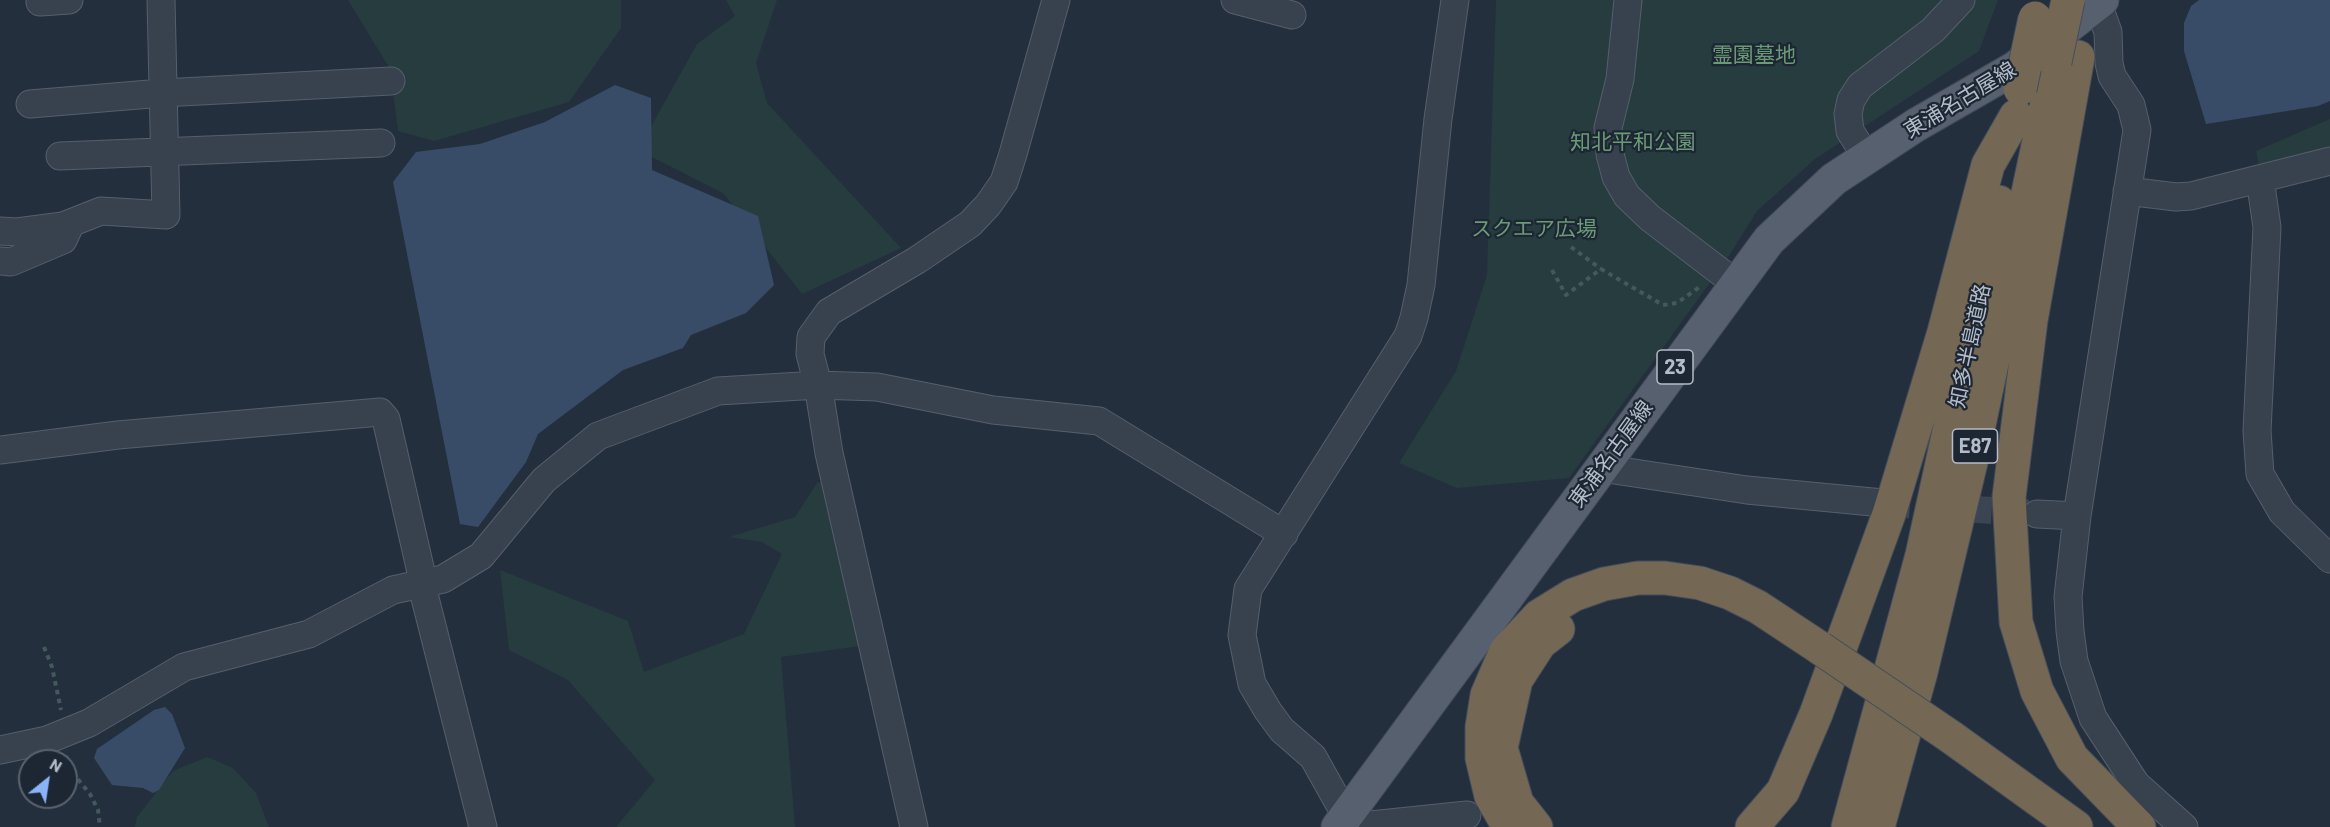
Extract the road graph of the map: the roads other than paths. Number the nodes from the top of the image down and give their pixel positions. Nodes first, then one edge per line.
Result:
1 (69, 0) edge
2 (161, 0) edge
3 (1056, 0) edge
4 (1235, 0) edge
5 (1455, 0) edge
6 (1628, 0) edge
7 (1961, 0) edge
8 (2088, 1) edge
9 (40, 2) dead end
10 (2037, 9) edge
11 (1292, 15) dead end
12 (2066, 60) junction
13 (391, 81) dead end
14 (162, 93) junction
15 (2018, 102) junction
16 (30, 104) dead end
17 (381, 143) dead end
18 (165, 153) junction
19 (60, 156) dead end
20 (1867, 158) junction
21 (2330, 161) edge
22 (2260, 179) junction
23 (2127, 191) junction
24 (72, 222) junction
25 (0, 231) edge
26 (0, 261) edge
27 (1728, 277) junction
28 (818, 385) junction
29 (0, 450) edge
30 (1601, 468) junction
31 (1883, 503) tunnel mouth
32 (2037, 514) tunnel mouth
33 (2077, 516) junction
34 (1284, 534) junction
35 (2330, 559) edge
36 (424, 585) junction
37 (1818, 657) junction
38 (1947, 747) junction
39 (0, 750) edge
40 (1467, 815) dead end
41 (1342, 821) edge
42 (483, 827) edge
43 (914, 827) edge
44 (1509, 827) edge
45 (1536, 827) edge
46 (1752, 827) edge
47 (1848, 827) edge
48 (1878, 827) edge
49 (2038, 827) edge
50 (2076, 827) edge
51 (2139, 827) edge
52 (2184, 827) edge

1 - 9 street
2 - 14 street
3 - 28 street
4 - 11 street
5 - 34 street
6 - 27 street
7 - 20 street
8 - 12 highway, 知多半島道路 / E87, bridge
8 - 20 main road, 東浦名古屋線 / 23
8 - 23 street
10 - 15 highway, 知多半島道路 / E87, bridge
12 - 48 highway, 知多半島道路 / E87
12 - 51 highway
13 - 14 street
14 - 16 street
14 - 18 street
15 - 46 highway
15 - 47 highway, 知多半島道路 / E87
17 - 18 street
18 - 19 street
18 - 24 street
20 - 27 main road, 東浦名古屋線 / 23
21 - 22 street
22 - 23 street
22 - 35 street
23 - 33 street
24 - 25 street
24 - 26 street
27 - 30 main road, 東浦名古屋線 / 23
28 - 34 street
28 - 36 street
28 - 43 street
29 - 36 street
30 - 31 street
30 - 41 main road, 東浦名古屋線 / 23
32 - 33 street
33 - 52 street
34 - 41 street
36 - 39 street
36 - 42 street
37 - 38 highway, bridge
37 - 44 highway
37 - 45 highway
38 - 49 highway
38 - 50 highway
40 - 41 street

